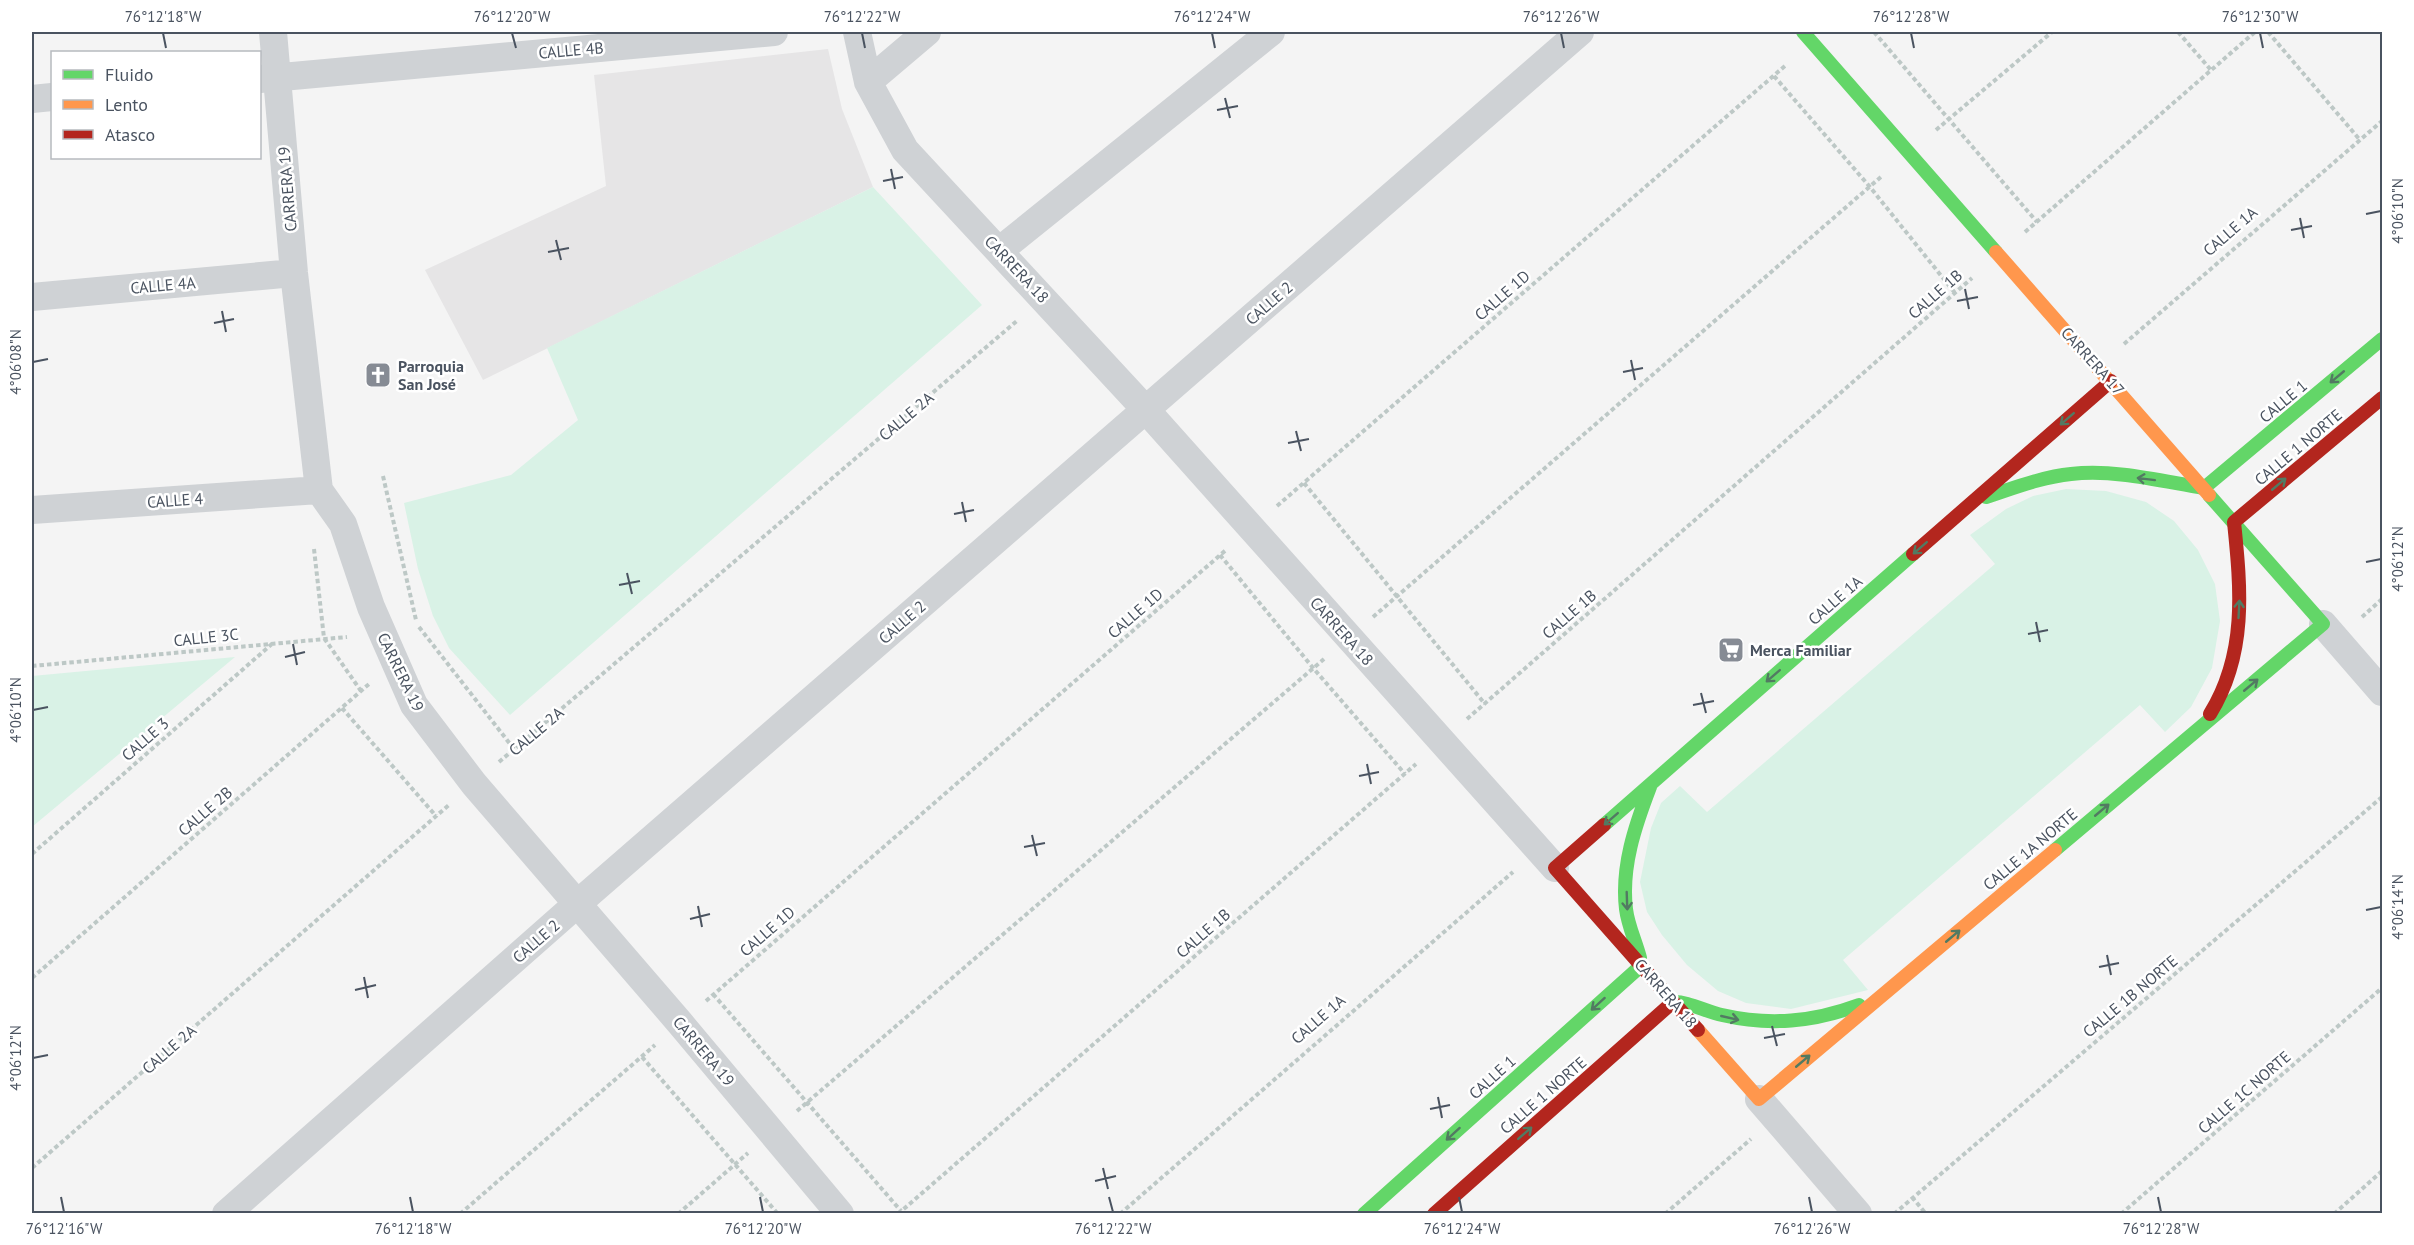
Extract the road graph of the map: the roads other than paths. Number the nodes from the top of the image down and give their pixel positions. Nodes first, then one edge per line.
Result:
1 (273, 32) edge
2 (774, 32) edge
3 (857, 32) edge
4 (927, 32) edge
5 (1271, 32) edge
6 (1580, 32) edge
7 (1808, 37) edge
8 (269, 78) edge
9 (868, 82) junction
10 (51, 97) edge
11 (32, 99) edge
12 (999, 251) junction
13 (294, 273) junction
14 (32, 297) edge
15 (2382, 339) edge
16 (2111, 381) junction
17 (2382, 398) edge
18 (1146, 410) junction
19 (2204, 488) junction
20 (319, 490) junction
21 (1972, 502) junction
22 (32, 510) edge
23 (2234, 522) junction
24 (2323, 624) junction
25 (2382, 692) edge
26 (2205, 724) junction
27 (1651, 784) junction
28 (1546, 859) junction
29 (577, 904) junction
30 (1642, 965) junction
31 (1882, 995) junction
32 (1674, 1001) junction
33 (1767, 1108) junction
34 (226, 1214) edge
35 (840, 1214) edge
36 (1364, 1214) edge
37 (1434, 1214) edge
38 (1858, 1214) edge

1 - 8 street, CARRERA 19
2 - 8 street, CALLE 4B
3 - 9 street, CARRERA 18
4 - 9 street
5 - 12 street
6 - 18 street, CALLE 2
7 - 16 street, CARRERA 17
8 - 13 street, CARRERA 19
9 - 12 street, CARRERA 18
10 - 11 street
12 - 18 street, CARRERA 18
13 - 14 street, CALLE 4A
13 - 20 street, CARRERA 19
15 -> 19 street, CALLE 1
16 - 19 street, CARRERA 17
16 -> 21 street, CALLE 1A
23 -> 17 street, CALLE 1 NORTE
18 - 28 street, CARRERA 18
18 - 29 street, CALLE 2
19 -> 21 street
19 - 23 street, CARRERA 17
20 - 22 street, CALLE 4
20 - 29 street, CARRERA 19
21 -> 27 street, CALLE 1A
23 - 24 street, CARRERA 17
26 -> 23 street
24 - 25 street, CARRERA 17
26 -> 24 street, CALLE 1A NORTE
31 -> 26 street, CALLE 1A NORTE
27 -> 28 street, CALLE 1A
27 -> 30 street
28 - 30 street, CARRERA 18
29 - 34 street, CALLE 2
29 - 35 street, CARRERA 19
30 - 32 street, CARRERA 18
30 -> 36 street, CALLE 1
32 -> 31 street
33 -> 31 street, CALLE 1A NORTE
32 - 33 street, CARRERA 18
37 -> 32 street, CALLE 1 NORTE
33 - 38 street, CARRERA 18

